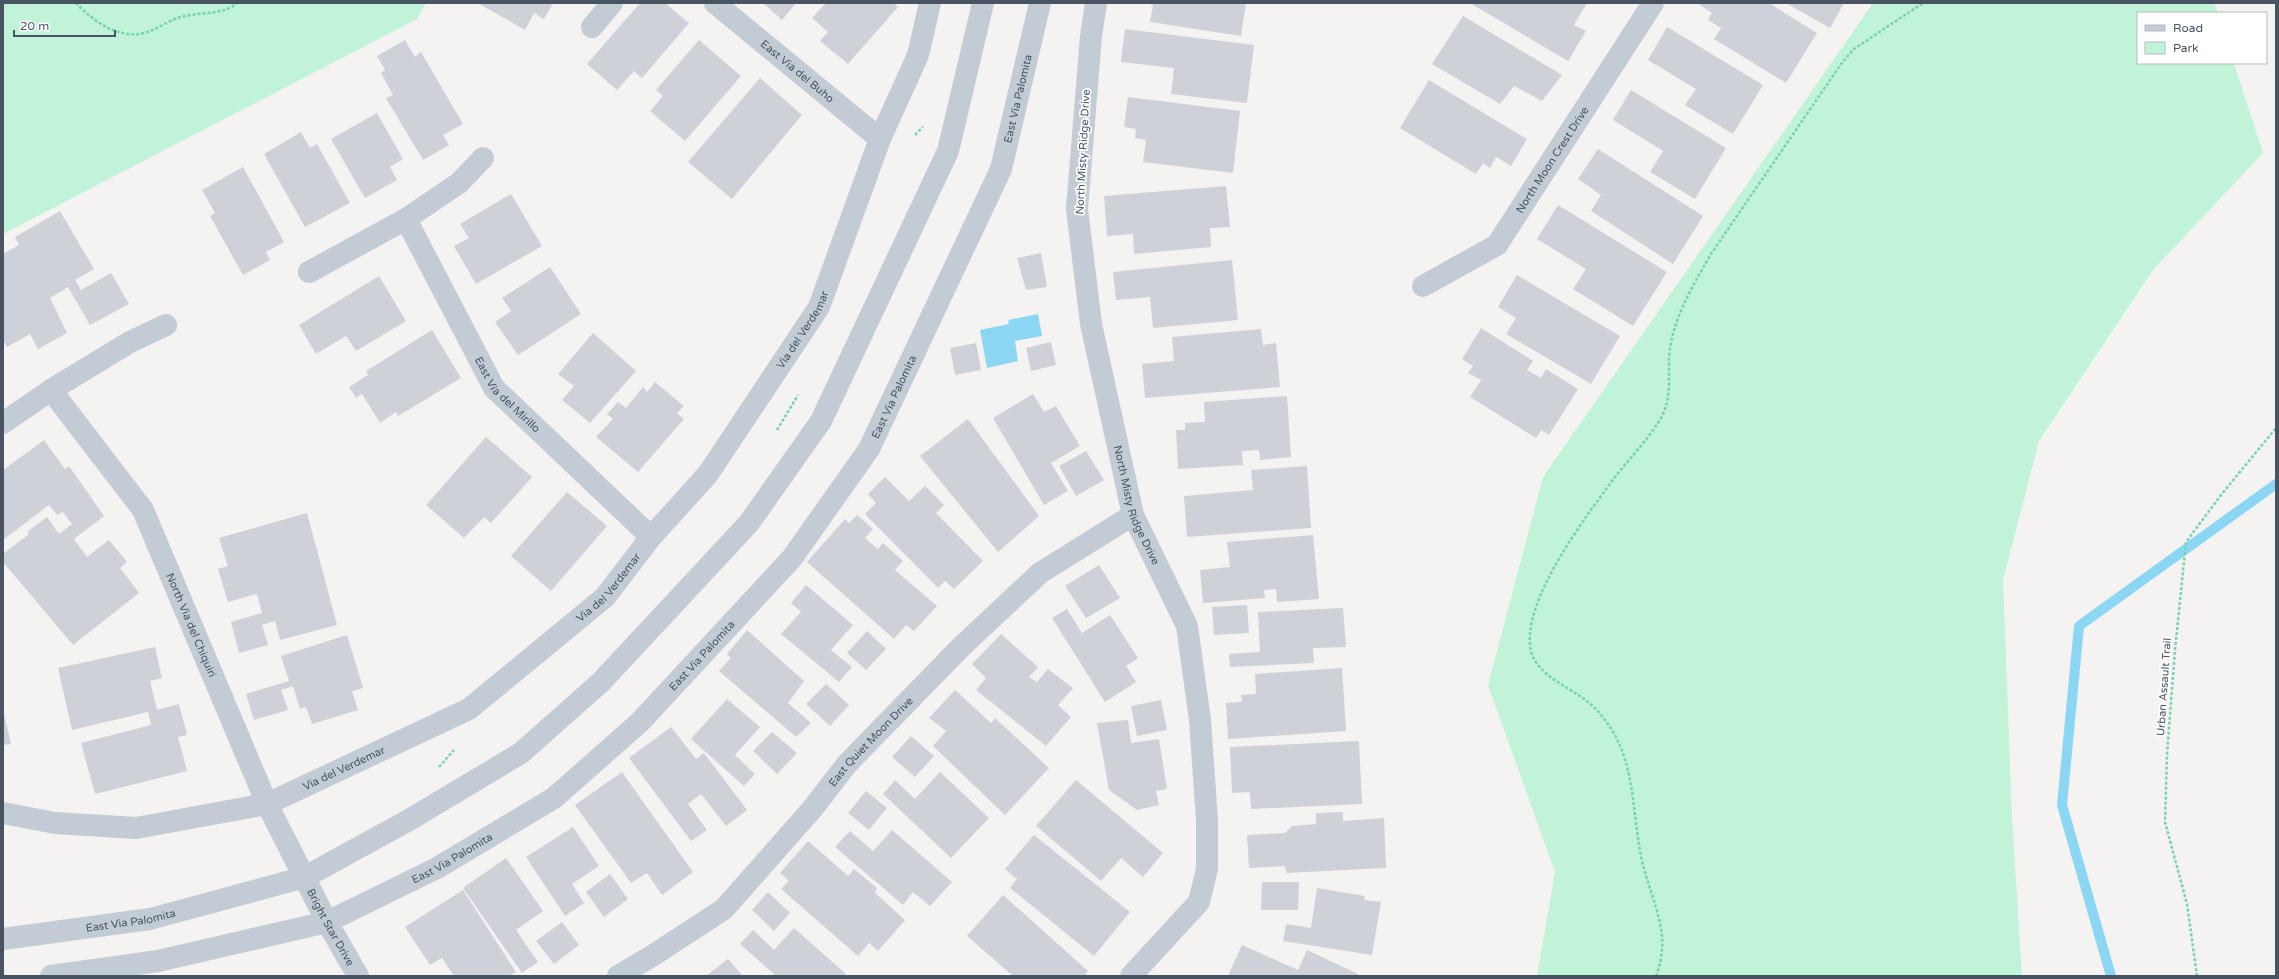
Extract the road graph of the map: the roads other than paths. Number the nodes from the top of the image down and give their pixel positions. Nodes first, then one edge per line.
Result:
1 (612, 3) edge
2 (715, 3) edge
3 (930, 3) edge
4 (983, 3) edge
5 (1040, 3) edge
6 (1096, 3) edge
7 (1653, 3) edge
8 (592, 27) dead end
9 (880, 138) junction
10 (483, 158) dead end
11 (406, 219) junction
12 (309, 272) dead end
13 (1423, 286) dead end
14 (166, 325) dead end
15 (51, 390) junction
16 (3, 423) edge
17 (1133, 515) junction
18 (651, 537) junction
19 (267, 804) junction
20 (3, 813) edge
21 (305, 877) junction
22 (327, 922) junction
23 (3, 939) edge
24 (51, 976) edge
25 (358, 976) edge
26 (618, 976) edge
27 (1131, 976) edge

1 - 8 street
2 - 9 street, East Via del Buho
3 - 9 street, Via del Verdemar
4 - 21 street, East Via Palomita
5 - 22 street, East Via Palomita
6 - 17 street, North Misty Ridge Drive
7 - 13 street, North Moon Crest Drive
9 - 18 street, Via del Verdemar
10 - 11 street
11 - 12 street
11 - 18 street, East Via del Mirillo
14 - 15 street
15 - 16 street
15 - 19 street, North Via del Chiquiri
17 - 26 street, East Quiet Moon Drive
17 - 27 street, North Misty Ridge Drive
18 - 19 street, Via del Verdemar
19 - 20 street, Via del Verdemar
19 - 21 street, North Via del Chiquiri
21 - 22 street, Bright Star Drive
21 - 23 street, East Via Palomita
22 - 24 street, East Via Palomita
22 - 25 street, Bright Star Drive

